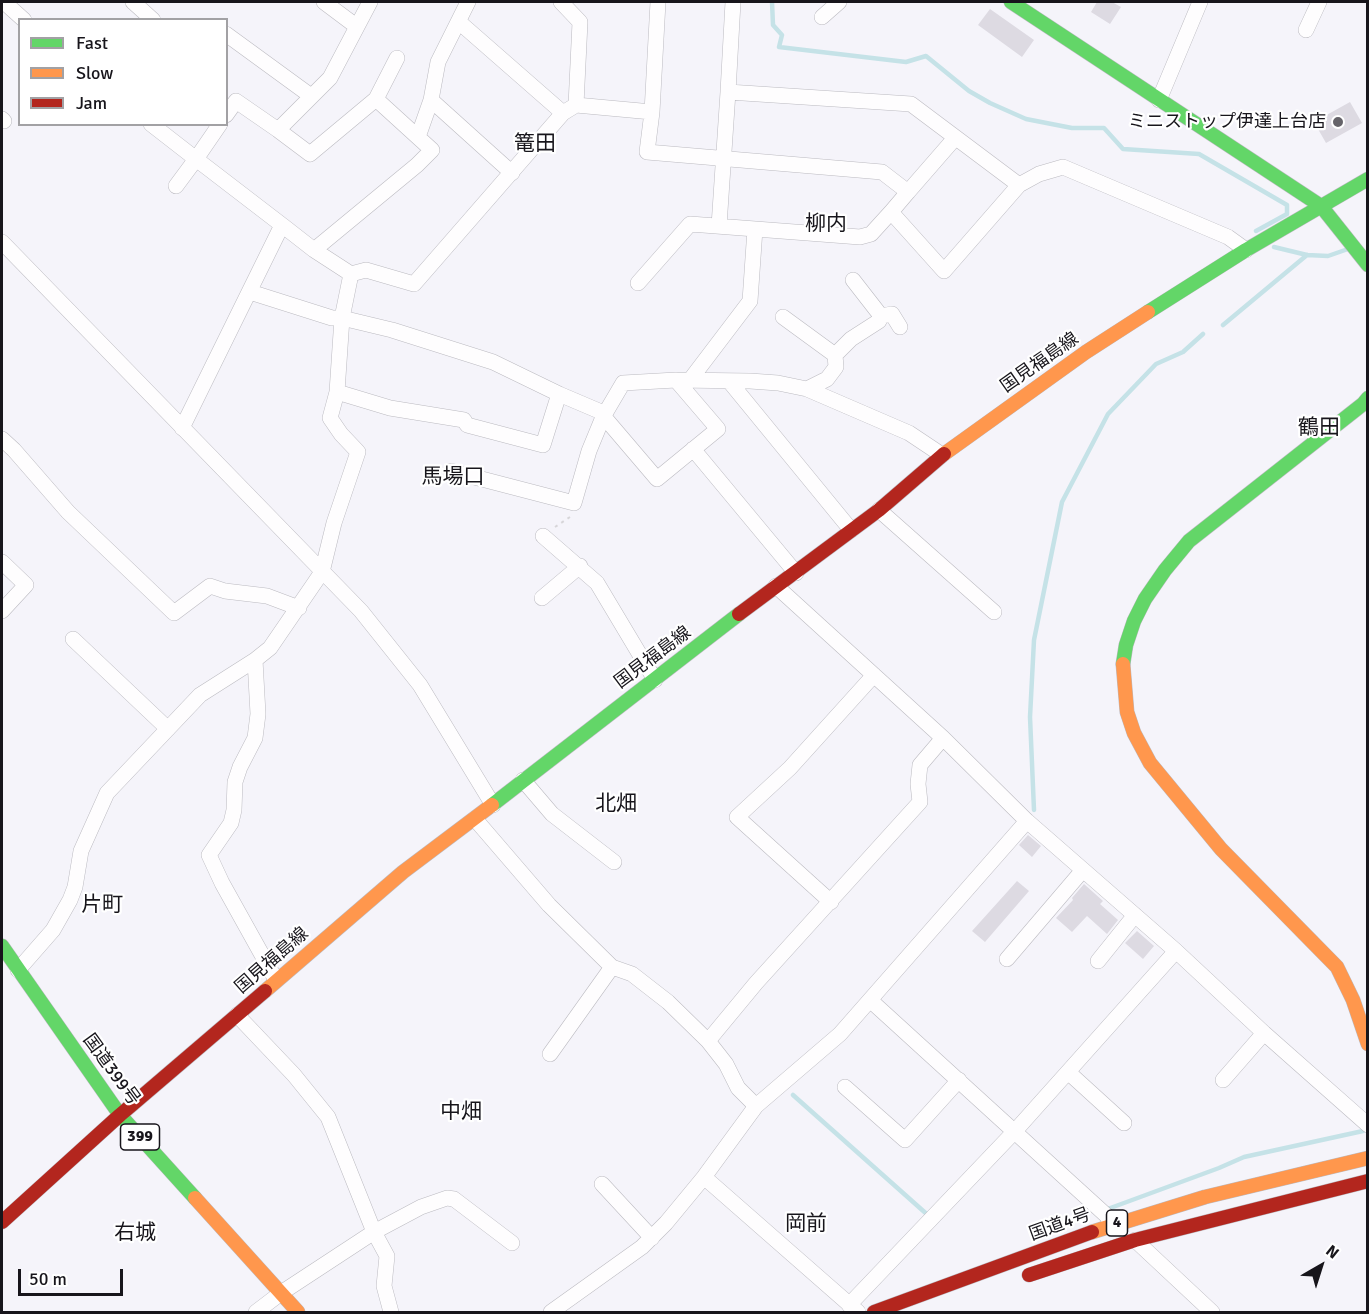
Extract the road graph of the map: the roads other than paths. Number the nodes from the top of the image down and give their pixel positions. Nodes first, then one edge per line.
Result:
1 (133, 2) edge
2 (324, 2) edge
3 (370, 2) edge
4 (468, 2) edge
5 (561, 2) edge
6 (658, 2) edge
7 (733, 2) edge
8 (839, 2) edge
9 (1011, 2) edge
10 (1200, 2) edge
11 (1319, 2) edge
12 (7, 6) edge
13 (822, 17) dead end
14 (22, 18) edge
15 (151, 18) edge
16 (459, 22) junction
17 (356, 26) junction
18 (1306, 30) dead end
19 (228, 35) edge
20 (397, 58) dead end
21 (728, 92) junction
22 (311, 96) junction
23 (376, 99) junction
24 (430, 100) junction
25 (1159, 100) junction
26 (569, 109) junction
27 (228, 112) edge
28 (652, 112) junction
29 (154, 126) edge
30 (219, 126) edge
31 (278, 130) junction
32 (418, 138) junction
33 (955, 138) junction
34 (196, 159) junction
35 (724, 159) junction
36 (512, 173) junction
37 (1368, 179) edge
38 (1019, 185) junction
39 (176, 186) dead end
40 (908, 192) junction
41 (1321, 206) junction
42 (891, 212) junction
43 (282, 225) junction
44 (719, 226) junction
45 (756, 229) junction
46 (2, 242) edge
47 (314, 250) junction
48 (1246, 250) junction
49 (1368, 265) edge
50 (351, 274) junction
51 (853, 280) dead end
52 (638, 283) dead end
53 (250, 292) junction
54 (881, 316) junction
55 (783, 317) dead end
56 (342, 318) junction
57 (900, 327) dead end
58 (835, 355) junction
59 (683, 380) junction
60 (729, 381) junction
61 (807, 389) junction
62 (338, 392) junction
63 (559, 394) junction
64 (1368, 398) edge
65 (603, 417) junction
66 (182, 428) junction
67 (2, 439) edge
68 (693, 449) junction
69 (942, 455) junction
70 (451, 471) dead end
71 (879, 510) junction
72 (851, 530) junction
73 (543, 536) road end
74 (2, 562) edge
75 (580, 566) junction
76 (322, 572) junction
77 (796, 573) junction
78 (776, 586) junction
79 (542, 598) dead end
80 (298, 608) junction
81 (2, 611) edge
82 (994, 612) dead end
83 (73, 639) dead end
84 (255, 660) junction
85 (874, 675) junction
86 (655, 680) junction
87 (168, 729) junction
88 (943, 738) junction
89 (523, 780) junction
90 (493, 805) junction
91 (475, 819) junction
92 (1027, 821) junction
93 (614, 862) dead end
94 (1083, 870) junction
95 (831, 902) junction
96 (1135, 915) junction
97 (2, 946) edge
98 (1176, 951) junction
99 (1007, 959) dead end
100 (1098, 961) dead end
101 (612, 967) junction
102 (18, 970) junction
103 (276, 980) junction
104 (870, 1000) junction
105 (237, 1015) junction
106 (1264, 1034) junction
107 (708, 1041) junction
108 (1368, 1044) edge
109 (550, 1054) dead end
110 (1068, 1072) junction
111 (959, 1080) junction
112 (1223, 1080) dead end
113 (844, 1087) dead end
114 (756, 1106) junction
115 (120, 1115) junction
116 (1124, 1123) dead end
117 (1368, 1125) edge
118 (1015, 1128) junction
119 (1368, 1158) edge
120 (704, 1177) junction
121 (1368, 1181) edge
122 (602, 1184) dead end
123 (2, 1222) edge
124 (1111, 1225) junction
125 (374, 1232) junction
126 (651, 1238) junction
127 (1135, 1240) junction
128 (512, 1243) dead end
129 (1014, 1280) dead end
130 (281, 1293) junction
131 (854, 1309) edge
132 (256, 1312) edge
133 (298, 1312) edge
134 (391, 1312) edge
135 (551, 1312) edge
136 (874, 1312) edge
137 (1212, 1312) edge

1 - 15 street
2 - 17 street
3 - 17 street
4 - 16 street
5 - 26 street
6 - 28 street
7 - 21 street
8 - 13 street
9 - 25 main road
10 - 25 street
11 - 18 street
12 - 14 street
16 - 24 street
16 - 26 street
17 - 22 street
19 - 22 street
20 - 23 street
21 - 33 street
21 - 35 street
22 - 31 street
23 - 31 street
23 - 32 street
24 - 32 street
24 - 36 street
25 - 41 main road
26 - 28 street
26 - 36 street
27 - 31 street
28 - 35 street
29 - 34 street
30 - 34 street
32 - 47 street
33 - 38 street
33 - 40 street
34 - 39 street
34 - 43 street
35 - 40 street
35 - 44 street
36 - 50 street
37 - 41 main road, 国見福島線
38 - 42 street
38 - 48 street
40 - 42 street
41 - 48 main road, 国見福島線
41 - 49 main road
42 - 45 street
43 - 47 street
43 - 53 street
44 - 45 street
44 - 52 street
45 - 59 street
46 - 66 street
47 - 50 street
48 - 69 main road, 国見福島線
50 - 56 street
51 - 54 street
53 - 56 street
53 - 66 street
54 - 57 street
54 - 58 street
55 - 58 street
56 - 62 street
56 - 63 street
58 - 61 street
59 - 60 street
59 - 65 street
59 - 68 street
60 - 61 street
60 - 72 street
61 - 69 street
62 - 63 street
62 - 76 street
63 - 65 street
64 - 108 main road
65 - 68 street
65 - 70 street
66 - 76 street
67 - 80 street
68 - 77 street
69 - 71 main road, 国見福島線
71 - 72 main road, 国見福島線
71 - 82 street
72 - 77 main road, 国見福島線
73 - 75 street
74 - 81 street
75 - 79 street
75 - 86 street
76 - 80 street
76 - 90 street
77 - 78 main road, 国見福島線
78 - 85 street
78 - 86 main road, 国見福島線
80 - 84 street
83 - 87 street
84 - 87 street
84 - 103 street
85 - 88 street
85 - 95 street
86 - 89 main road, 国見福島線
87 - 102 street
88 - 92 street
88 - 95 street
89 - 90 main road, 国見福島線
89 - 93 street
90 - 91 main road, 国見福島線
91 - 101 street
91 - 103 main road, 国見福島線
92 - 94 street
92 - 104 street
94 - 96 street
94 - 99 street
95 - 107 street
96 - 98 street
96 - 100 street
97 - 102 main road, 国道399号 / 399
98 - 106 street
98 - 110 street
101 - 107 street
101 - 109 street
102 - 115 main road, 国道399号 / 399
103 - 105 main road, 国見福島線
104 - 111 street
104 - 114 street
105 - 115 main road, 国見福島線
105 - 125 street
106 - 112 street
106 - 117 street
107 - 114 street
110 - 116 street
110 - 118 street
111 - 113 street
111 - 118 street
114 - 120 street
115 - 123 main road, 国見福島線
115 - 130 main road, 国道399号 / 399
118 - 124 street
118 - 131 street
119 - 124 main road, 国道4号 / 4
120 - 126 street
120 - 131 street
121 - 127 main road, 国道4号 / 4
122 - 126 street
124 - 136 main road, 国道4号 / 4
125 - 128 street
125 - 130 street
125 - 134 street
126 - 135 street
127 - 129 main road, 国道4号 / 4
127 - 137 street
130 - 132 street
130 - 133 main road, 国道399号 / 399

